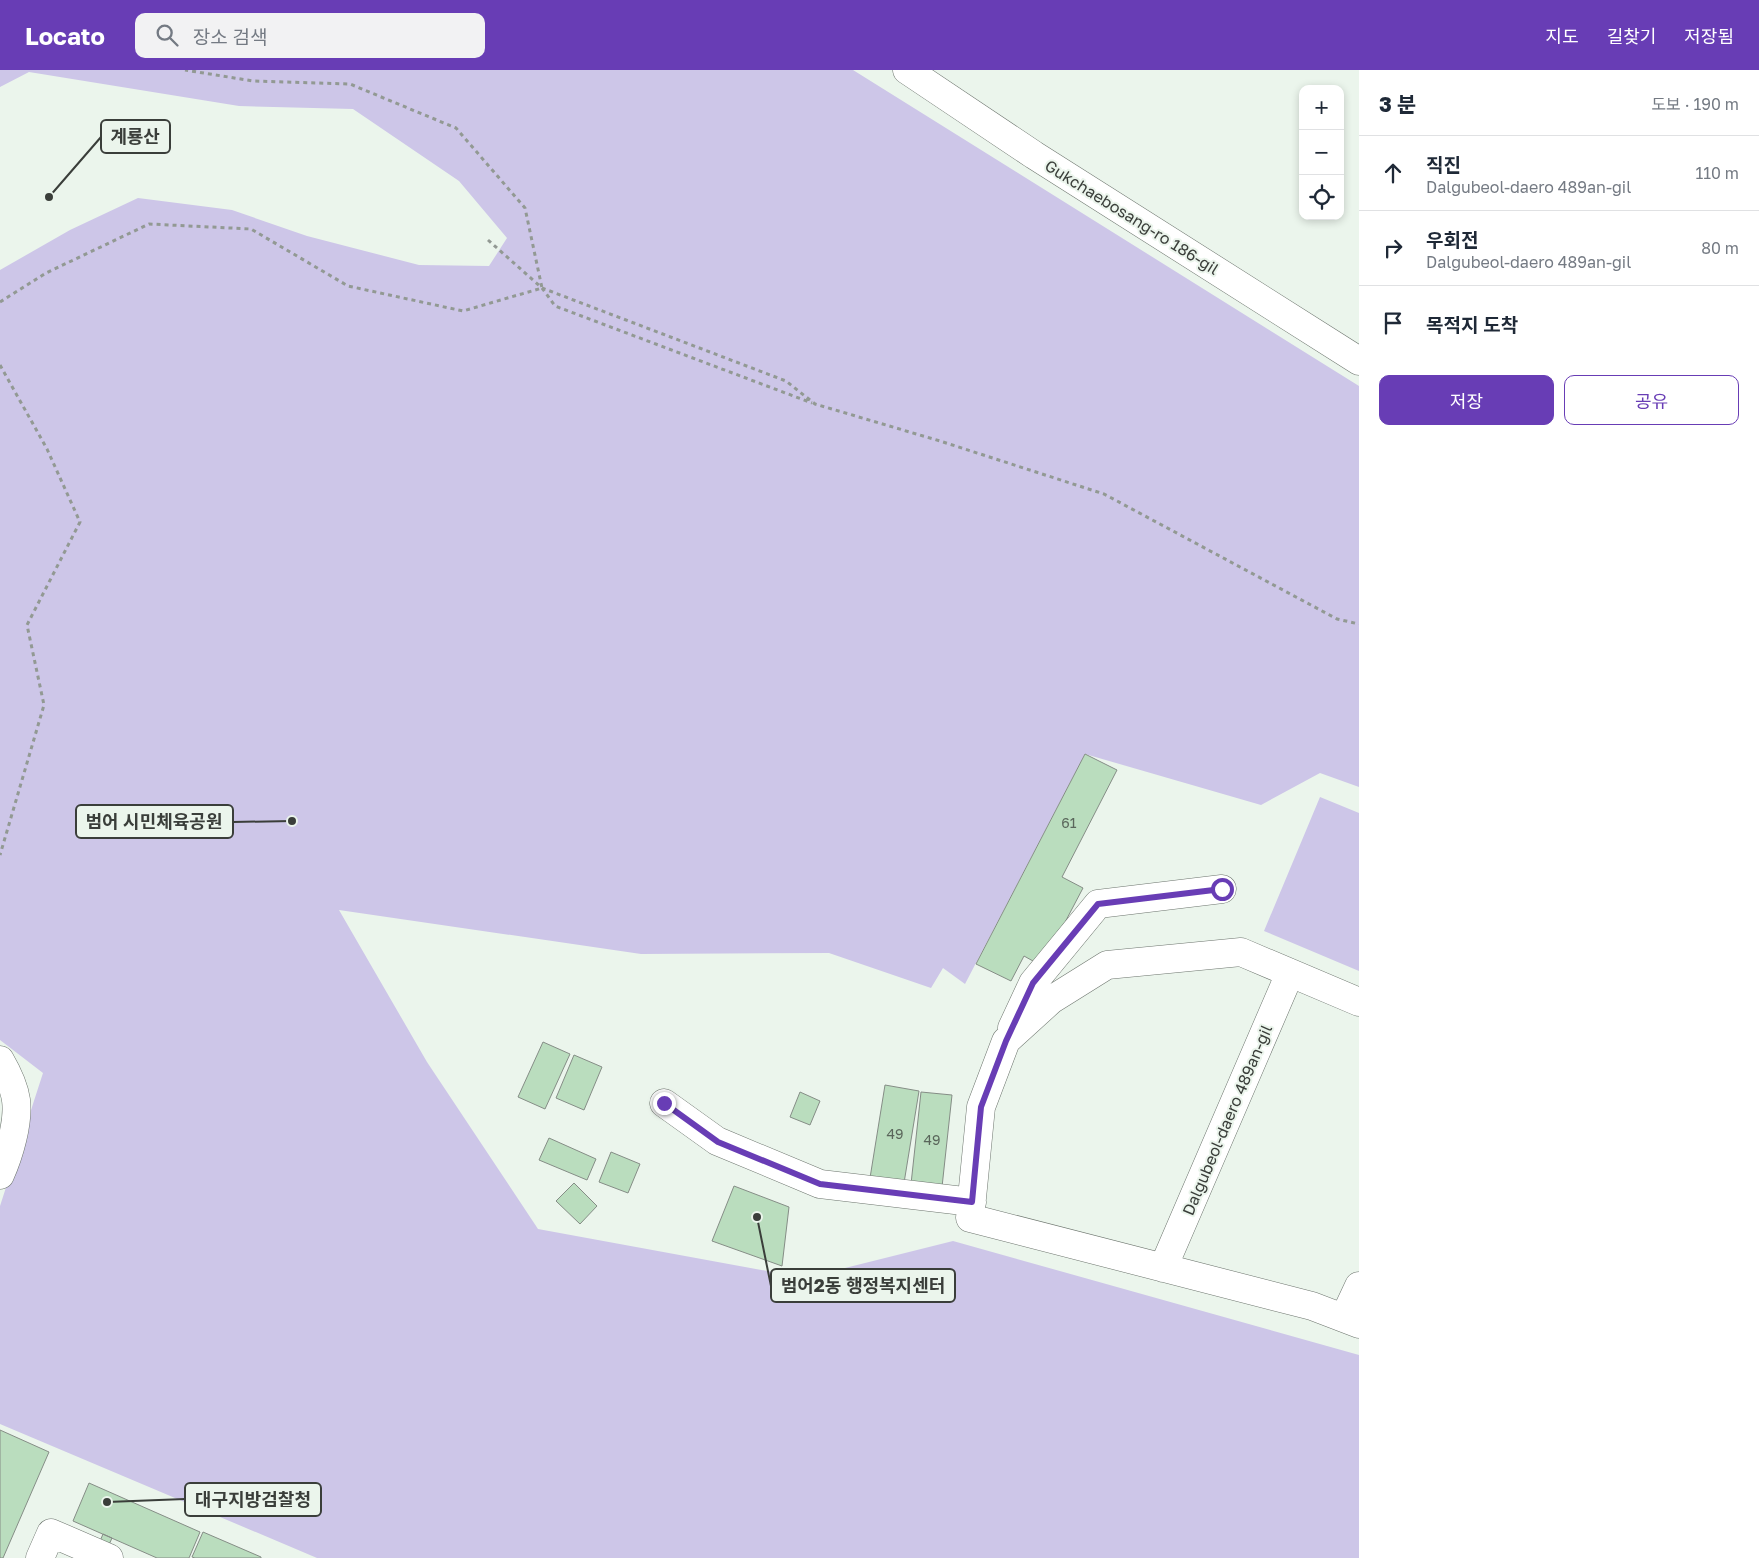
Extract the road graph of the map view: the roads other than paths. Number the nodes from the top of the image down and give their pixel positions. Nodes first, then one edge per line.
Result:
1 (907, 70) edge
2 (1359, 361) edge
3 (1222, 889) dead end
4 (1290, 973) junction
5 (1359, 1002) edge
6 (1006, 1041) junction
7 (0, 1060) edge
8 (664, 1103) dead end
9 (0, 1175) edge
10 (972, 1202) junction
11 (1163, 1268) junction
12 (1359, 1286) edge
13 (1352, 1321) edge
14 (40, 1558) edge
15 (109, 1558) edge

1 - 2 street, Gukchaebosang-ro 186-gil
3 - 6 street
4 - 5 street
4 - 6 street
4 - 11 street, Dalgubeol-daero 489an-gil
6 - 10 street
7 - 9 street
8 - 10 street
10 - 11 street
11 - 13 street
12 - 13 street
14 - 15 street

